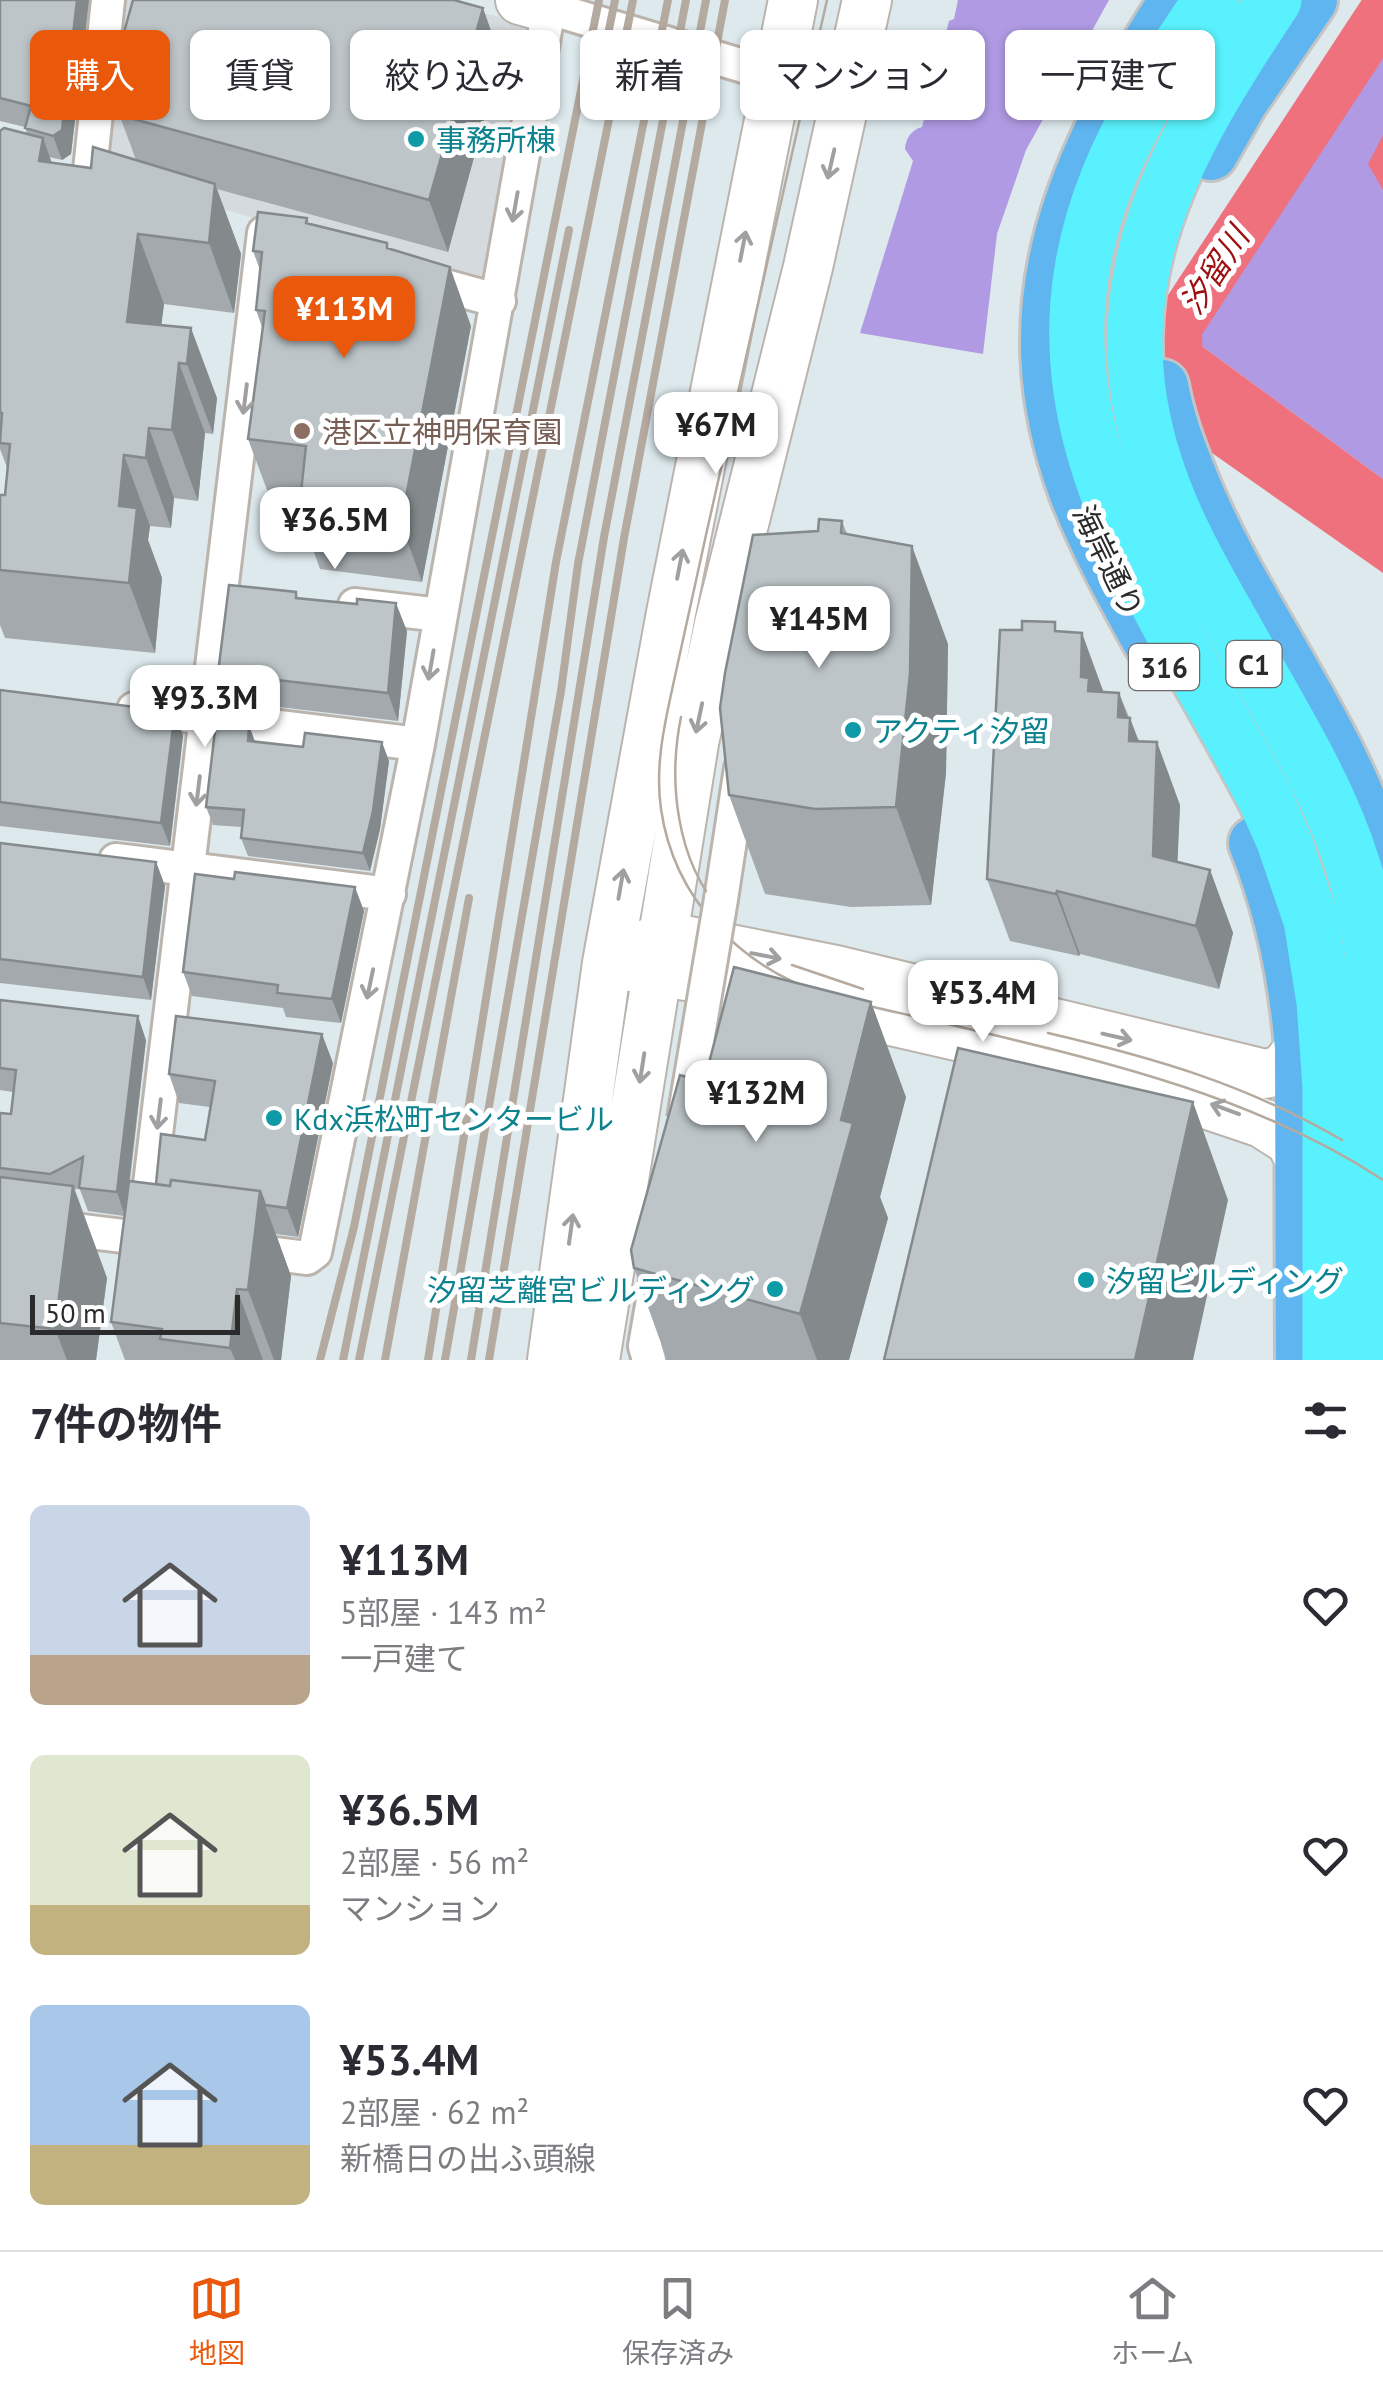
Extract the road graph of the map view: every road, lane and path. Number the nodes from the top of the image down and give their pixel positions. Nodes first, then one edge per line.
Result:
1 (108, 0) edge
2 (793, 0) edge
3 (867, 0) edge
4 (1176, 0) edge
5 (1211, 0) edge
6 (1274, 0) edge
7 (1311, 0) edge
8 (534, 4) edge
9 (787, 30) edge
10 (740, 65) edge
11 (768, 120) edge
12 (56, 180) edge
13 (88, 189) junction
14 (124, 198) edge
15 (229, 224) dead end
16 (264, 233) junction
17 (300, 243) edge
18 (388, 269) edge
19 (498, 301) junction
20 (321, 602) edge
21 (440, 615) junction
22 (94, 705) edge
23 (207, 718) junction
24 (748, 732) edge
25 (418, 744) junction
26 (94, 857) edge
27 (189, 869) junction
28 (1383, 869) edge
29 (389, 894) junction
30 (661, 954) junction
31 (607, 964) junction
32 (132, 1018) edge
33 (170, 1023) junction
34 (207, 1028) edge
35 (320, 1041) edge
36 (358, 1046) junction
37 (1301, 1047) junction
38 (679, 1149) edge
39 (1302, 1162) junction
40 (0, 1221) edge
41 (663, 1239) edge
42 (142, 1251) junction
43 (552, 1360) edge
44 (595, 1360) edge
45 (649, 1360) edge
46 (1302, 1360) edge
47 (1330, 1360) edge
48 (1381, 1360) edge

1 - 13 street
2 - 9 main road
3 -> 30 main road
4 - 37 main road, 海岸通り / 316
5 - 47 highway, C1
6 - 48 highway, C1
7 - 28 main road
8 - 10 street
8 -> 19 street
31 -> 11 main road
12 - 13 street
13 - 14 street
15 - 16 street
16 - 17 street
16 -> 23 street
18 - 19 street
19 - 21 street
20 - 21 street
21 -> 25 street
22 - 23 street
23 - 25 street
23 -> 27 street
24 - 38 street, bridge
25 - 29 street
26 - 27 street
27 - 29 street
27 - 33 street
29 -> 36 street
30 - 31 main road
30 -> 37 main road
39 -> 30 main road
30 -> 44 main road
43 -> 31 main road
32 - 33 street
33 - 34 street
33 -> 42 street
35 - 36 street
36 - 42 street
37 - 39 main road, 海岸通り / 316
39 - 46 main road, 海岸通り / 316
40 - 42 street
41 - 45 street

